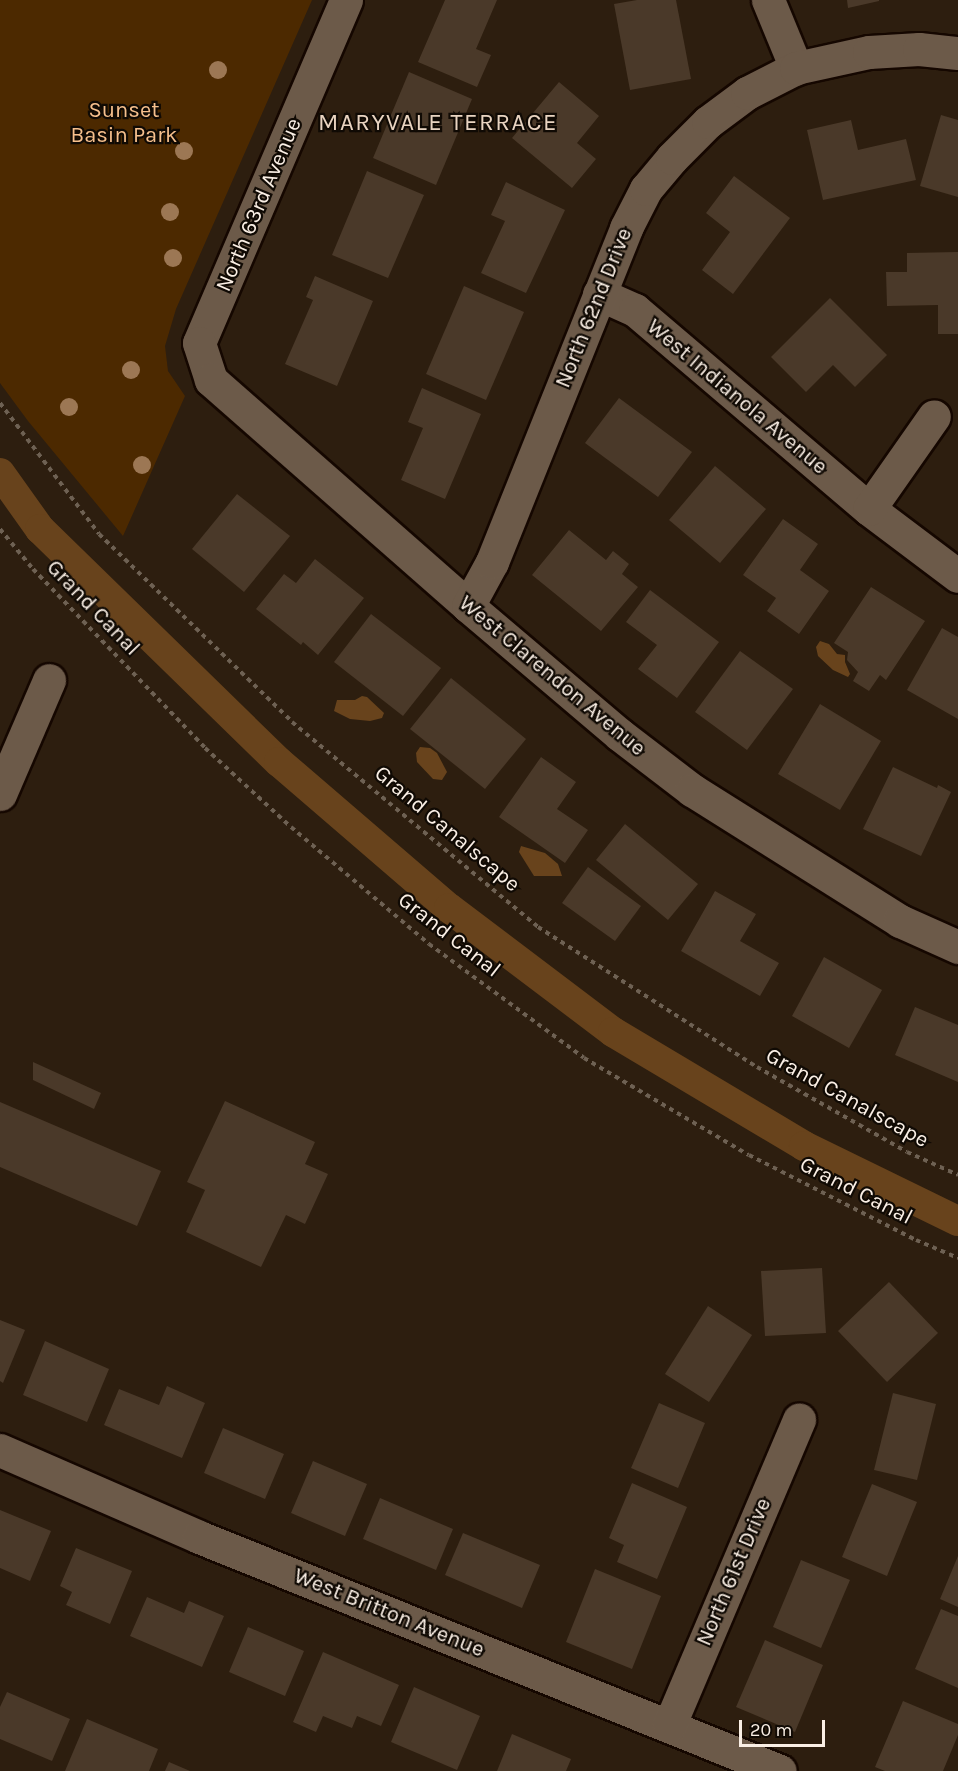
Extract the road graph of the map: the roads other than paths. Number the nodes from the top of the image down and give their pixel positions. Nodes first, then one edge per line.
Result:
1 (346, 0) edge
2 (768, 0) edge
3 (958, 53) edge
4 (796, 68) junction
5 (598, 294) junction
6 (199, 343) joint
7 (934, 416) dead end
8 (869, 509) junction
9 (958, 576) edge
10 (468, 606) junction
11 (49, 680) dead end
12 (0, 794) edge
13 (958, 947) edge
14 (799, 1419) dead end
15 (0, 1450) edge
16 (669, 1726) junction
17 (780, 1771) edge

1 - 6 street, North 63rd Avenue
2 - 4 street
3 - 4 street, North 62nd Drive
4 - 5 street, North 62nd Drive
5 - 8 street, West Indianola Avenue
5 - 10 street, North 62nd Drive
6 - 10 street, West Clarendon Avenue
7 - 8 street
8 - 9 street, West Indianola Avenue
10 - 13 street, West Clarendon Avenue
11 - 12 street
14 - 16 street, North 61st Drive
15 - 16 street, West Britton Avenue
16 - 17 street, West Britton Avenue

